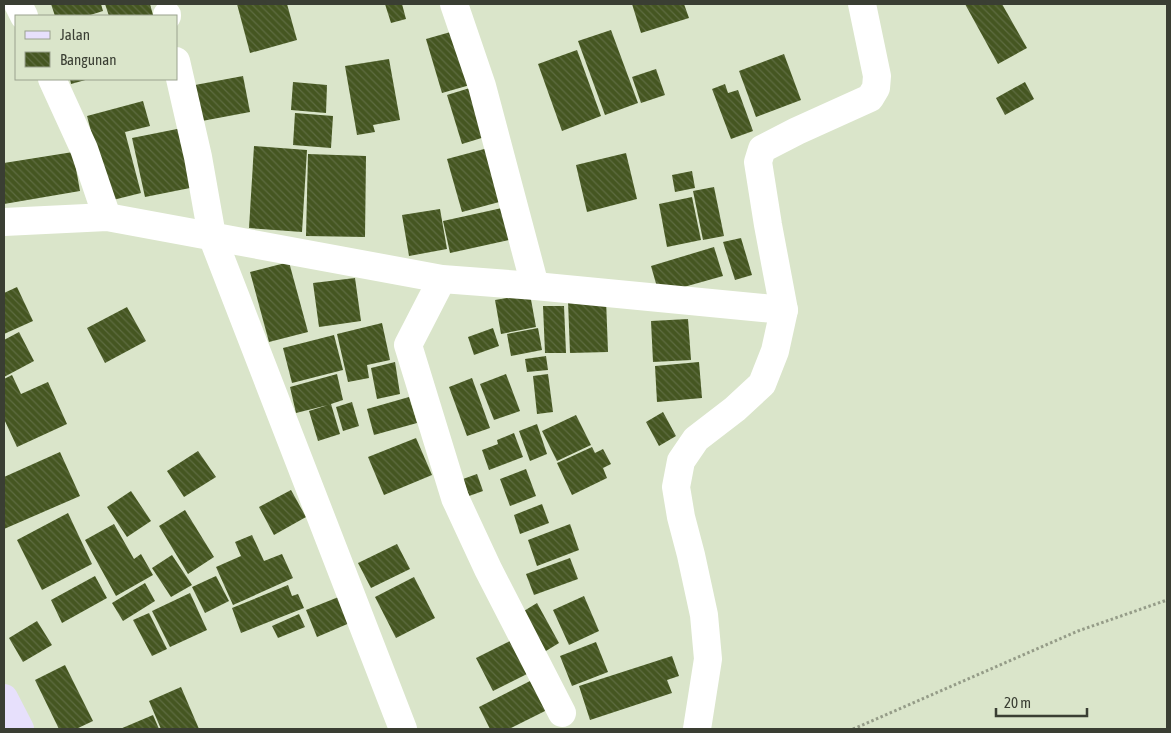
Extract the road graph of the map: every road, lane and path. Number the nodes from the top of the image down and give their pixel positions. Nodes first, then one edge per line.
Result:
1 (454, 4) edge
2 (869, 7) edge
3 (178, 70) edge
4 (52, 80) edge
5 (107, 217) junction
6 (4, 222) edge
7 (212, 236) junction
8 (442, 279) junction
9 (535, 286) junction
10 (784, 310) junction
11 (1167, 600) edge
12 (4, 698) edge
13 (562, 713) dead end
14 (20, 729) edge
15 (403, 729) edge
16 (697, 729) edge
17 (853, 729) edge

1 - 9 street
2 - 10 street
3 - 7 street
4 - 5 street
5 - 6 street
5 - 7 street
7 - 8 street
7 - 15 street
8 - 9 street
8 - 13 street
9 - 10 street
10 - 16 street
11 - 17 path
12 - 14 main road

